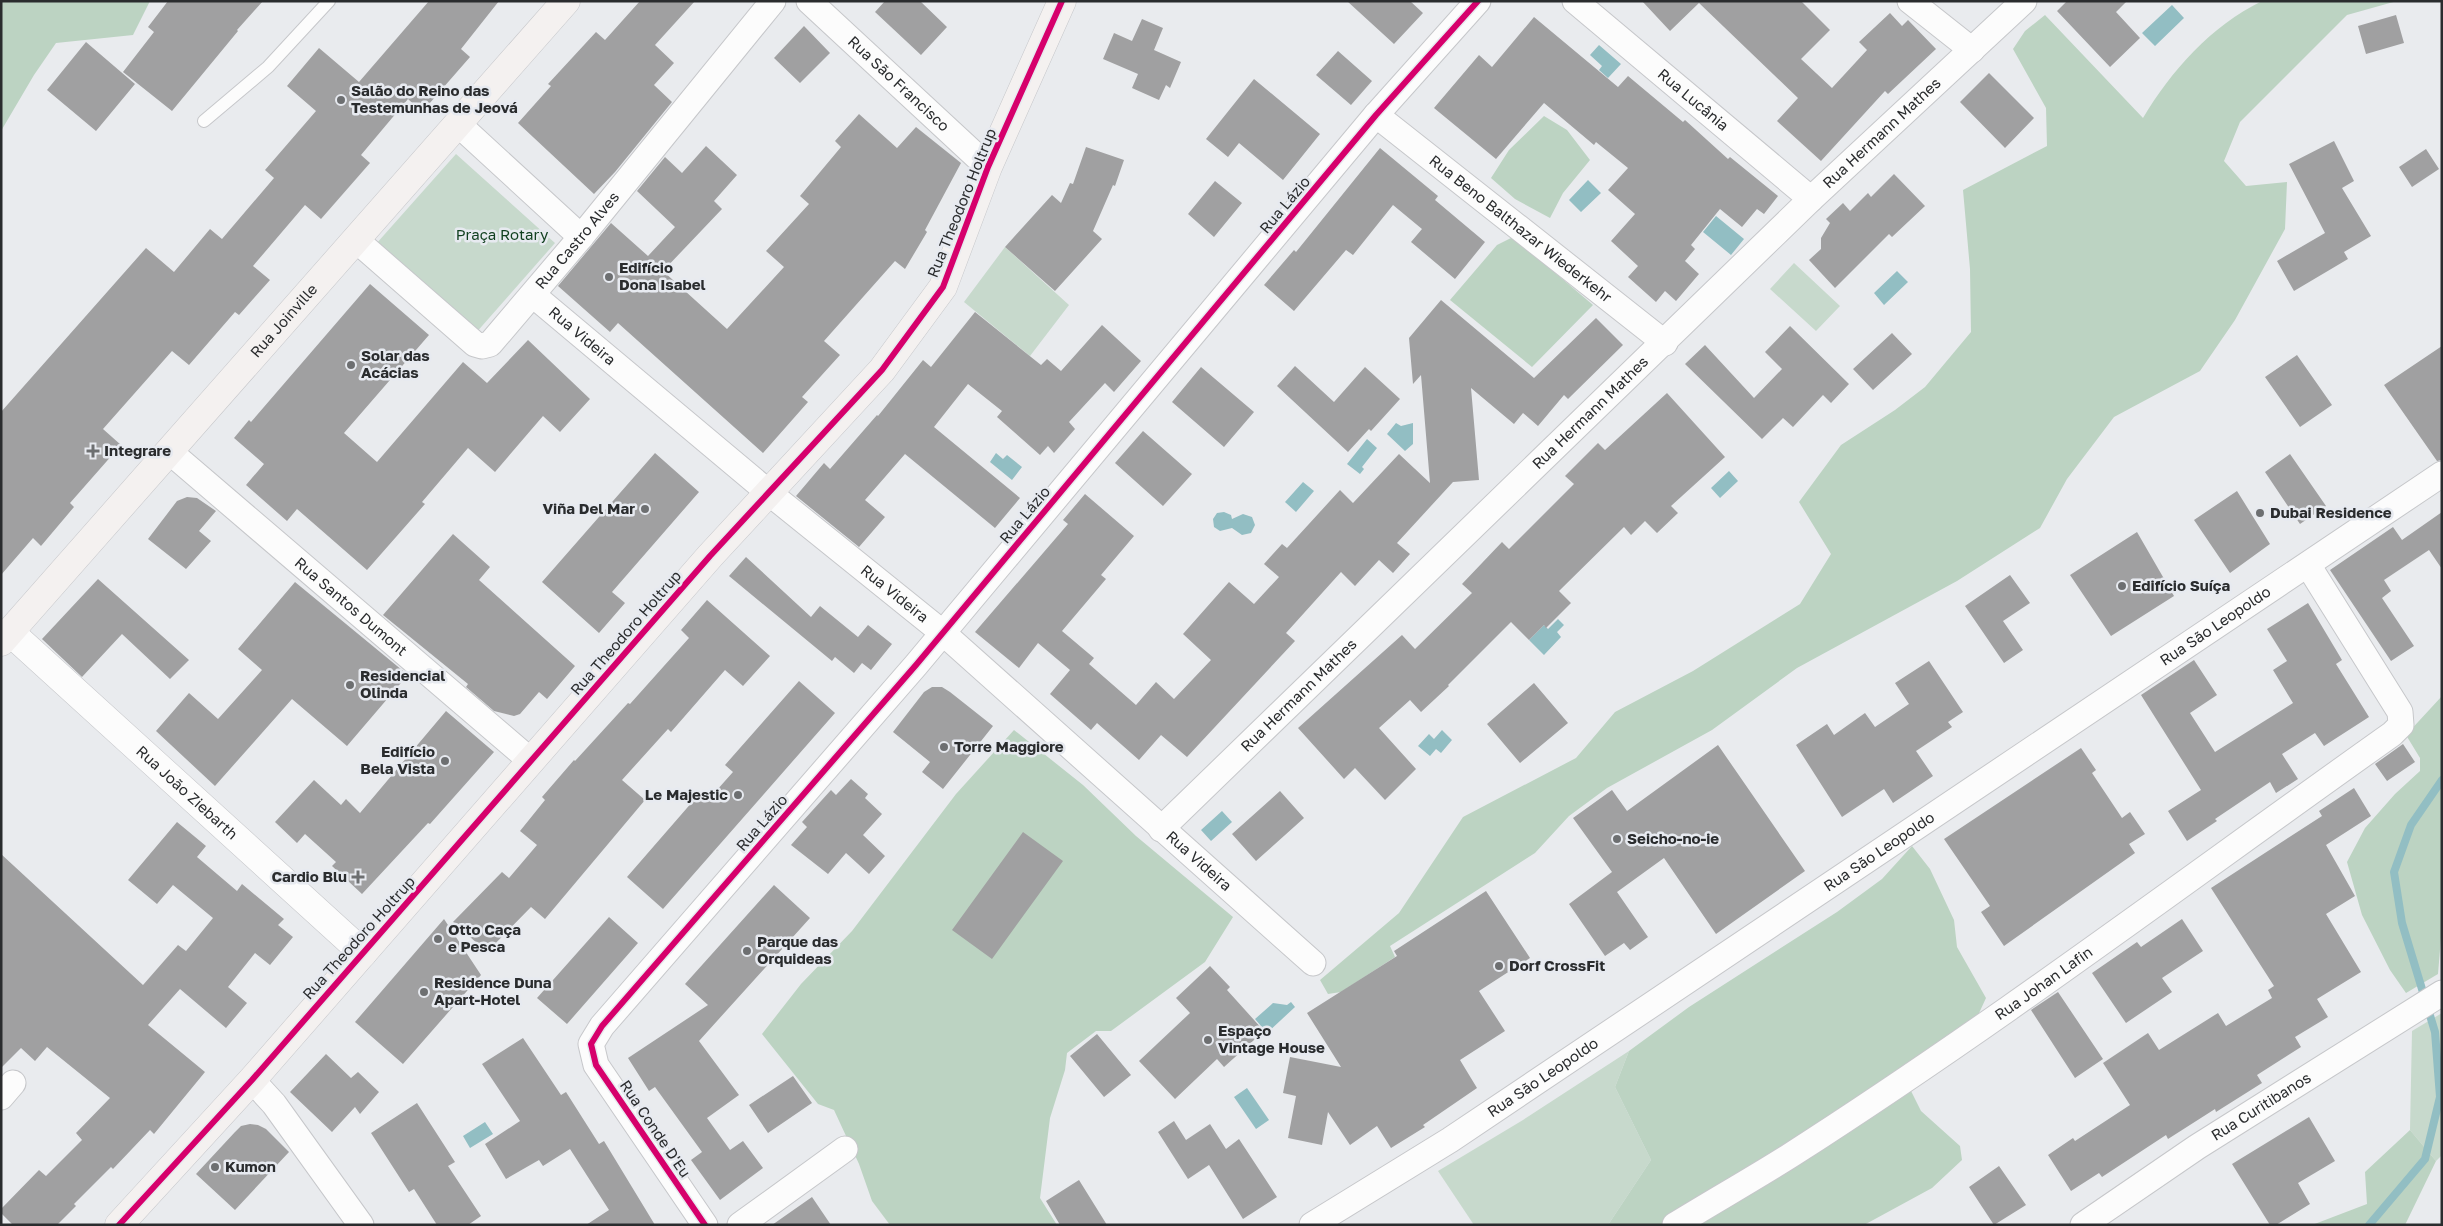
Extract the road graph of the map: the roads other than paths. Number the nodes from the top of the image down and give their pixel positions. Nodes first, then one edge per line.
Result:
1 (329, 1) edge
2 (566, 1) edge
3 (773, 1) edge
4 (809, 1) edge
5 (1062, 1) edge
6 (1478, 1) edge
7 (1575, 1) edge
8 (1910, 1) edge
9 (2024, 1) edge
10 (1972, 50) junction
11 (1376, 115) junction
12 (204, 121) dead end
13 (458, 124) junction
14 (988, 167) junction
15 (1811, 199) junction
16 (581, 237) junction
17 (356, 240) junction
18 (533, 294) junction
19 (1665, 342) junction
20 (170, 452) junction
21 (2442, 474) edge
22 (768, 492) junction
23 (2308, 565) junction
24 (943, 633) junction
25 (5, 637) edge
26 (531, 761) junction
27 (1161, 829) junction
28 (363, 952) junction
29 (1313, 963) dead end
30 (2442, 993) edge
31 (591, 1044) joint
32 (252, 1080) junction
33 (845, 1149) dead end
34 (699, 1222) edge
35 (119, 1225) edge
36 (361, 1225) edge
37 (740, 1225) edge
38 (1312, 1225) edge
39 (1675, 1225) edge
40 (2083, 1225) edge

1 - 12 lane
2 - 13 main road, Rua Joinville
3 - 16 street, Rua Castro Alves
4 - 14 street, Rua São Francisco
5 - 14 main road, Rua Theodoro Holtrup
6 - 11 street, Rua Lázio
7 - 15 street, Rua Lucânia
8 - 10 street
9 - 10 street, Rua Hermann Mathes
10 - 15 street, Rua Hermann Mathes
11 - 19 street, Rua Beno Balthazar Wiederkehr
11 - 24 street, Rua Lázio
13 - 16 street
13 - 17 main road, Rua Joinville
14 - 22 main road, Rua Theodoro Holtrup
15 - 19 street, Rua Hermann Mathes
16 - 18 street, Rua Castro Alves
17 - 18 street, Rua Castro Alves
17 - 20 main road, Rua Joinville
18 - 22 street, Rua Videira
19 - 27 street, Rua Hermann Mathes
20 - 25 main road, Rua Joinville
20 - 26 street, Rua Santos Dumont
21 - 23 street, Rua São Leopoldo
22 - 24 street, Rua Videira
22 - 26 main road, Rua Theodoro Holtrup
23 - 38 street, Rua São Leopoldo
23 - 39 street, Rua Johan Lafin
24 - 27 street, Rua Videira
24 - 31 street, Rua Lázio
25 - 28 street, Rua João Ziebarth
26 - 28 main road, Rua Theodoro Holtrup
27 - 29 street, Rua Videira
28 - 32 main road, Rua Theodoro Holtrup
30 - 40 street, Rua Curitibanos
31 - 34 street, Rua Conde D'Eu
32 - 35 main road, Rua Theodoro Holtrup
32 - 36 street
33 - 37 street

